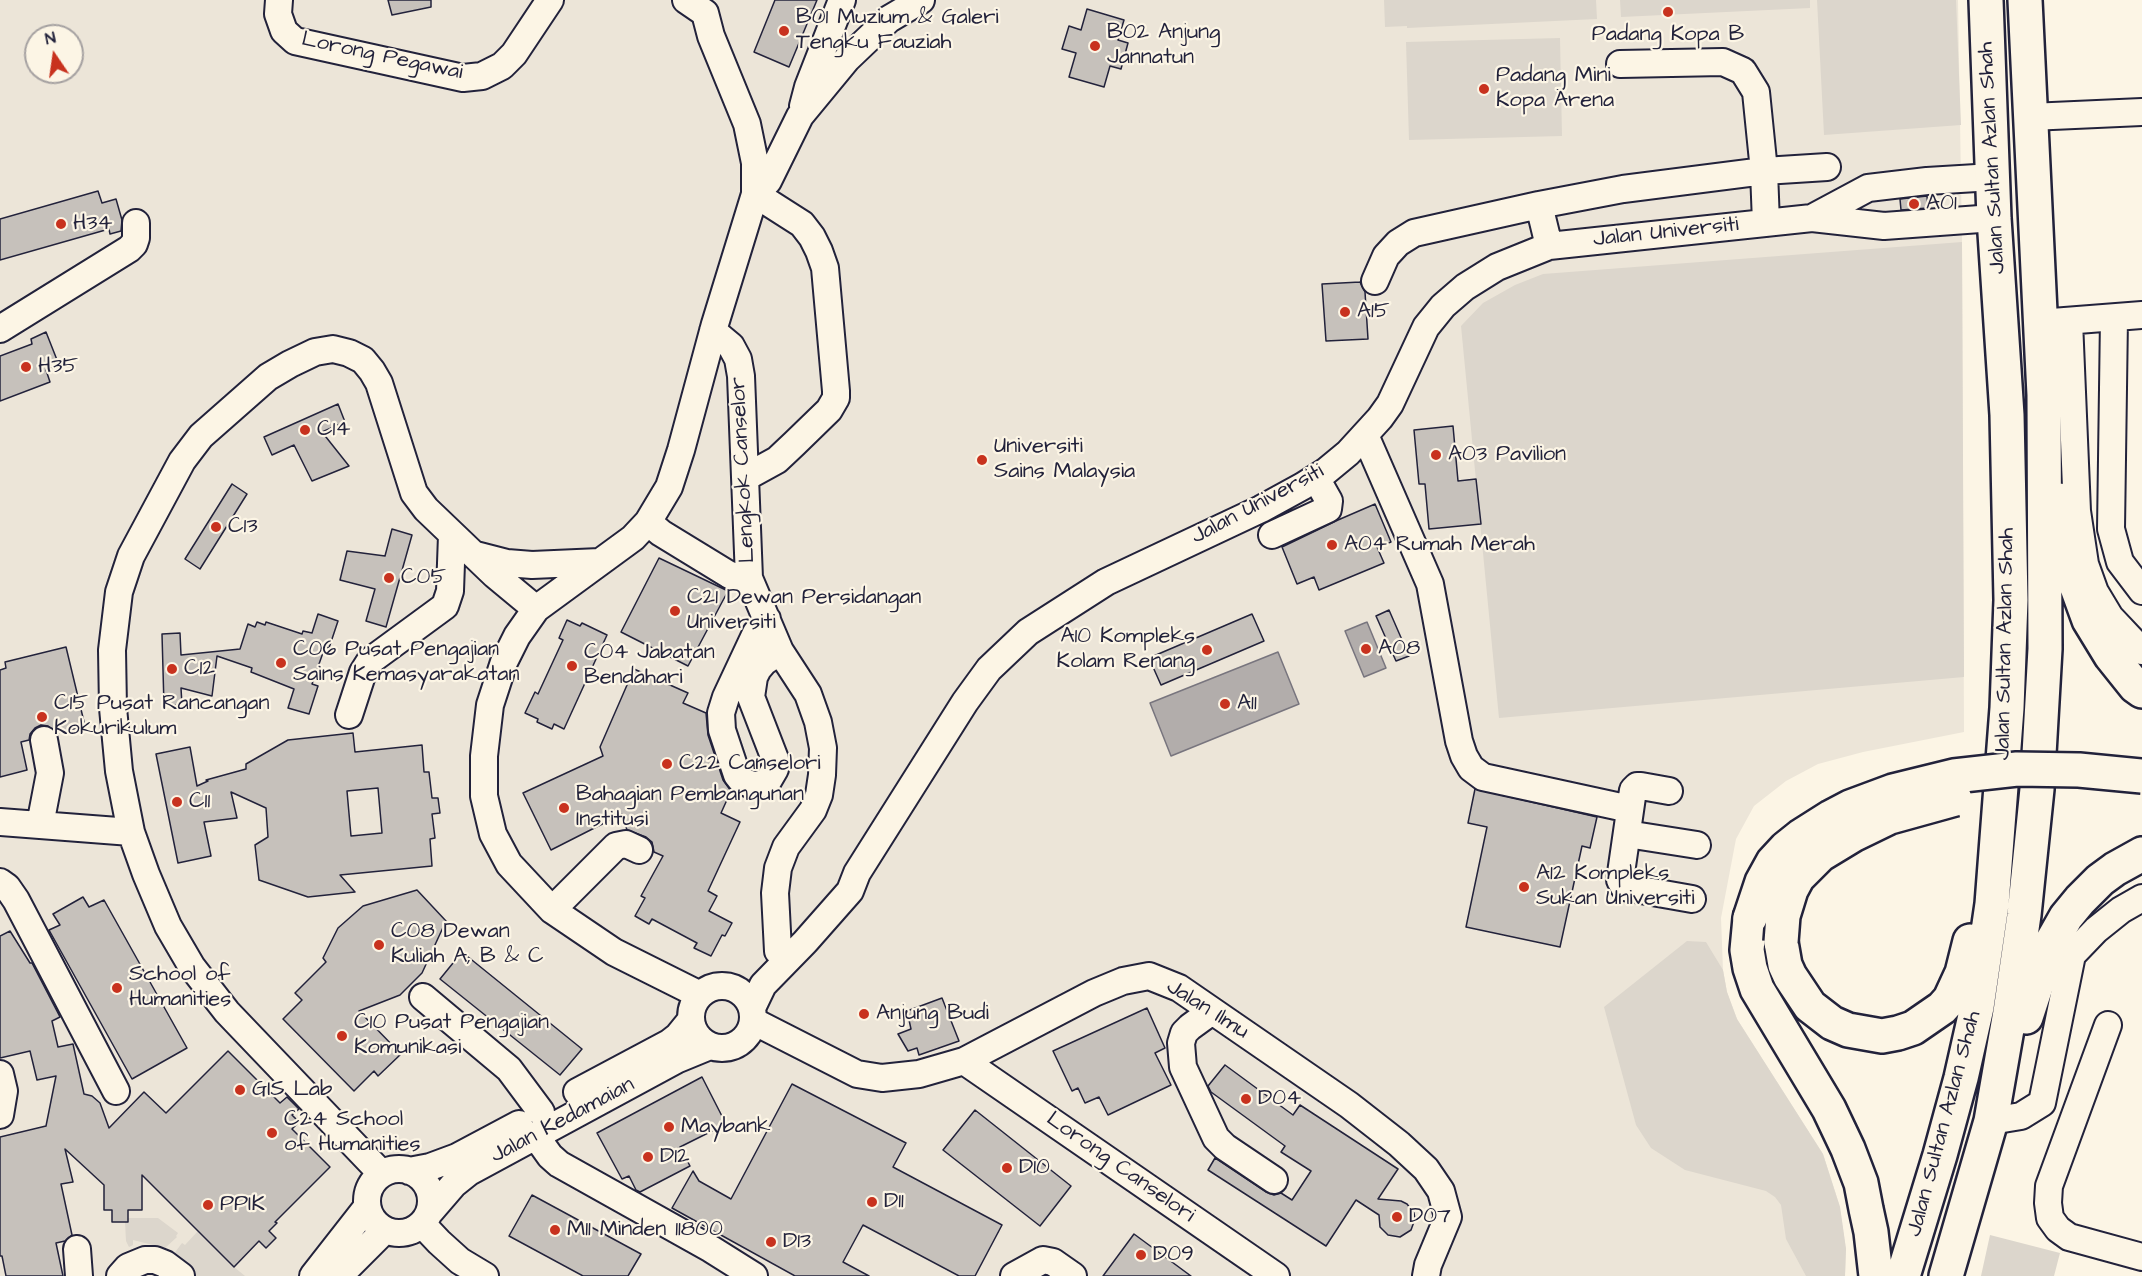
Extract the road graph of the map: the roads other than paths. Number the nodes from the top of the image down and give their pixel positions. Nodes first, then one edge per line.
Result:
1 (279, 0) edge
2 (550, 0) edge
3 (842, 0) edge
4 (921, 0) edge
5 (1986, 0) edge
6 (2025, 0) edge
7 (698, 4) edge
8 (1620, 64) dead end
9 (2142, 112) edge
10 (2031, 117) junction
11 (797, 121) junction
12 (747, 124) junction
13 (1827, 166) dead end
14 (1764, 171) junction
15 (1993, 177) junction
16 (755, 194) junction
17 (1539, 205) junction
18 (1812, 218) junction
19 (1994, 218) junction
20 (1766, 222) junction
21 (136, 223) dead end
22 (1549, 246) junction
23 (1375, 281) dead end
24 (2142, 315) edge
25 (2114, 318) junction
26 (2054, 322) junction
27 (0, 329) edge
28 (713, 331) junction
29 (2044, 395) junction
30 (1365, 435) junction
31 (746, 477) junction
32 (1316, 478) junction
33 (648, 522) junction
34 (452, 535) junction
35 (1272, 535) dead end
36 (475, 555) junction
37 (600, 562) junction
38 (749, 578) junction
39 (2142, 591) edge
40 (536, 609) junction
41 (767, 619) junction
42 (780, 651) junction
43 (2142, 651) edge
44 (2142, 691) edge
45 (751, 697) junction
46 (723, 706) junction
47 (349, 716) dead end
48 (44, 740) dead end
49 (2142, 776) edge
50 (1669, 791) dead end
51 (2142, 797) edge
52 (1630, 809) junction
53 (2000, 818) junction
54 (0, 822) edge
55 (40, 825) junction
56 (131, 832) junction
57 (1627, 834) junction
58 (1697, 845) dead end
59 (639, 850) dead end
60 (2142, 854) edge
61 (857, 873) junction
62 (0, 882) edge
63 (2142, 898) edge
64 (1692, 899) dead end
65 (552, 910) junction
66 (778, 951) junction
67 (727, 986) junction
68 (700, 995) junction
69 (423, 996) dead end
70 (1212, 1011) junction
71 (691, 1020) junction
72 (750, 1023) junction
73 (2108, 1025) dead end
74 (710, 1046) junction
75 (964, 1061) junction
76 (0, 1074) edge
77 (116, 1091) dead end
78 (0, 1115) edge
79 (1991, 1121) junction
80 (538, 1123) junction
81 (409, 1171) junction
82 (382, 1174) junction
83 (1274, 1180) dead end
84 (367, 1207) junction
85 (425, 1218) junction
86 (386, 1230) junction
87 (77, 1249) dead end
88 (2142, 1257) edge
89 (1422, 1272) edge
90 (79, 1276) edge
91 (120, 1276) edge
92 (181, 1276) edge
93 (313, 1276) edge
94 (339, 1276) edge
95 (485, 1276) edge
96 (754, 1276) edge
97 (1014, 1276) edge
98 (1073, 1276) edge
99 (1276, 1276) edge
100 (1876, 1276) edge
101 (1903, 1276) edge
102 (1946, 1276) edge

1 - 2 street, Lorong Pegawai
3 - 11 street
4 - 11 street
5 - 15 highway, Jalan Sultan Azlan Shah
6 - 10 highway, Jalan Sultan Azlan Shah
7 - 12 street
8 - 14 street
9 - 10 street
10 - 26 highway, Jalan Sultan Azlan Shah
11 - 12 street
11 - 16 street
12 - 16 street
13 - 14 street
14 - 17 street
14 - 20 street
15 - 18 street, Jalan Universiti
15 - 19 highway, Jalan Sultan Azlan Shah
16 - 28 street
16 - 31 street
17 - 22 street
17 - 23 street
18 - 19 street, Jalan Universiti
18 - 20 street, Jalan Universiti
19 - 53 highway, Jalan Sultan Azlan Shah
20 - 22 street, Jalan Universiti
21 - 27 street
22 - 30 street, Jalan Universiti
24 - 25 street
25 - 26 street
25 - 39 street
26 - 29 highway, Jalan Sultan Azlan Shah
26 - 43 street
28 - 31 street, Lengkok Canselor
28 - 33 street
29 - 44 highway
29 - 79 highway, Jalan Sultan Azlan Shah
30 - 32 street, Jalan Universiti
30 - 52 street
31 - 38 street, Lengkok Canselor
32 - 35 street
32 - 61 street, Jalan Universiti
33 - 37 street
33 - 38 street
34 - 36 street
34 - 47 street
34 - 56 street
36 - 37 street
36 - 40 street
37 - 40 street
38 - 41 street, Lengkok Canselor
40 - 65 street
41 - 42 street, Lengkok Canselor
41 - 46 street
42 - 45 street
42 - 66 street, Lengkok Canselor
45 - 46 street
45 - 46 street
48 - 55 street
49 - 100 highway, bridge
50 - 52 street
51 - 53 highway, bridge
52 - 57 street
53 - 101 highway, Jalan Sultan Azlan Shah
54 - 55 street
55 - 56 street
56 - 82 street
57 - 58 street
57 - 64 street
59 - 65 street
60 - 79 highway
61 - 66 street, Jalan Universiti
61 - 72 street, Jalan Universiti
62 - 77 street
63 - 79 street
65 - 68 street
66 - 67 street, Jalan Universiti
67 - 68 street
67 - 72 street
68 - 71 street
69 - 80 street
70 - 75 street, Jalan Ilmu
70 - 83 street
70 - 89 street, Jalan Ilmu
71 - 74 street
71 - 80 street, Jalan Kedamaian
72 - 74 street
72 - 75 street, Jalan Ilmu
73 - 88 street
74 - 80 street, Jalan Kedamaian
75 - 99 street, Lorong Canselori
76 - 78 street
79 - 102 highway, Jalan Sultan Azlan Shah
80 - 81 street, Jalan Kedamaian
80 - 85 street, Jalan Kedamaian
80 - 96 street
81 - 82 street
81 - 85 street
82 - 84 street
84 - 86 street
84 - 93 street
85 - 86 street
85 - 95 street
86 - 94 street
87 - 90 street
91 - 92 street
97 - 98 street

